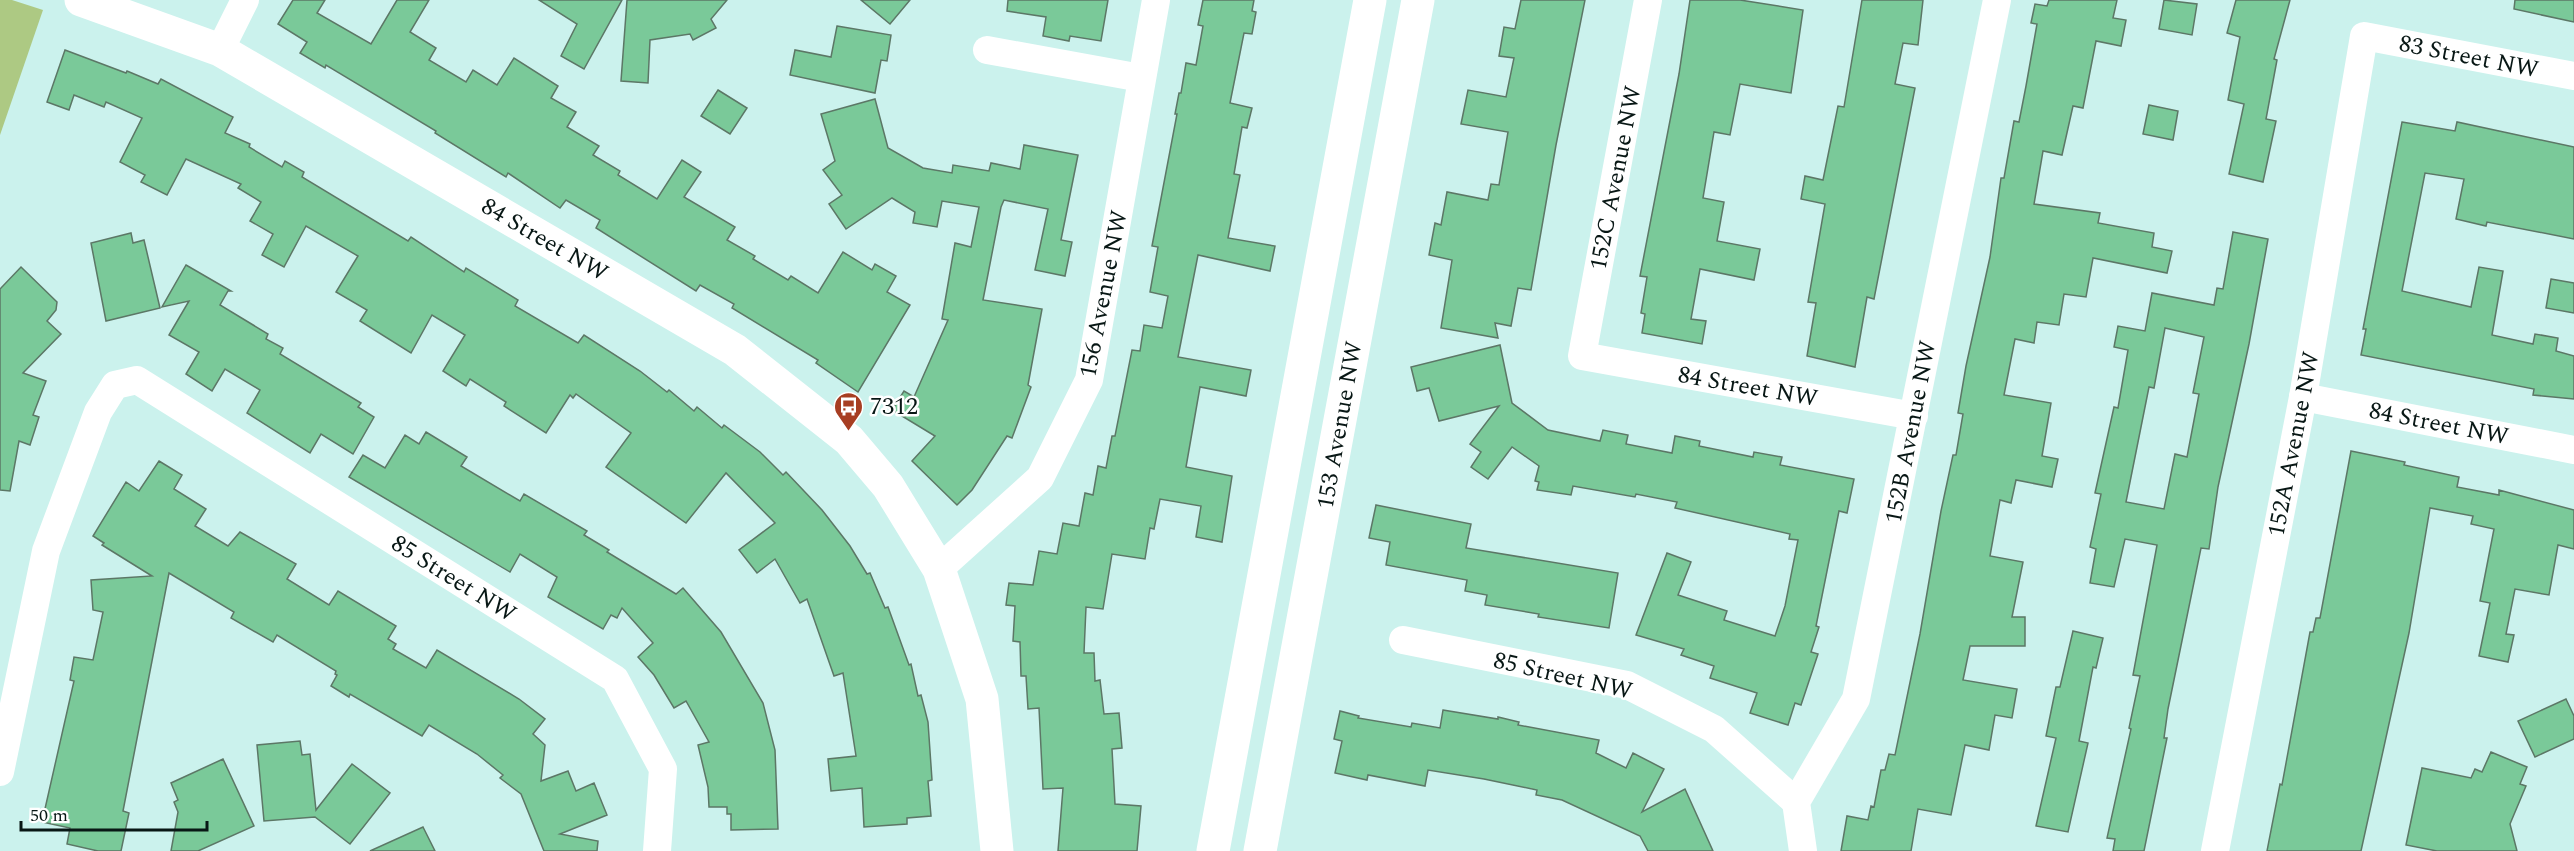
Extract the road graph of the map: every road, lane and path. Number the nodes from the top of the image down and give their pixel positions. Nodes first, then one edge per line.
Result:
1 (81, 0) edge
2 (245, 0) edge
3 (1156, 0) edge
4 (1370, 0) edge
5 (1418, 0) edge
6 (1434, 0) edge
7 (1648, 0) edge
8 (1997, 0) edge
9 (2364, 36) joint
10 (220, 50) junction
11 (987, 50) dead end
12 (2574, 76) edge
13 (1141, 78) junction
14 (1400, 93) junction
15 (1582, 356) joint
16 (2303, 398) junction
17 (1914, 416) junction
18 (2574, 450) edge
19 (939, 569) junction
20 (1403, 640) dead end
21 (0, 772) edge
22 (1796, 802) junction
23 (657, 851) edge
24 (997, 851) edge
25 (1213, 851) edge
26 (1260, 851) edge
27 (1803, 851) edge
28 (2215, 851) edge

1 - 10 main road, 84 Street NW
2 - 10 street
3 - 13 street, 156 Avenue NW
4 - 25 main road, 153 Avenue NW
5 - 14 main road, 153 Avenue NW
6 - 14 main road
7 - 15 street, 152C Avenue NW
8 - 17 street, 152B Avenue NW
9 - 12 street, 83 Street NW
9 - 16 street, 152A Avenue NW
10 - 19 main road, 84 Street NW
11 - 13 street
13 - 19 street, 156 Avenue NW
14 - 26 main road, 153 Avenue NW
15 - 17 street, 84 Street NW
16 - 18 street, 84 Street NW
16 - 28 street, 152A Avenue NW
17 - 22 street, 152B Avenue NW
19 - 24 main road
20 - 22 street, 85 Street NW
21 - 23 street, 85 Street NW
22 - 27 street

